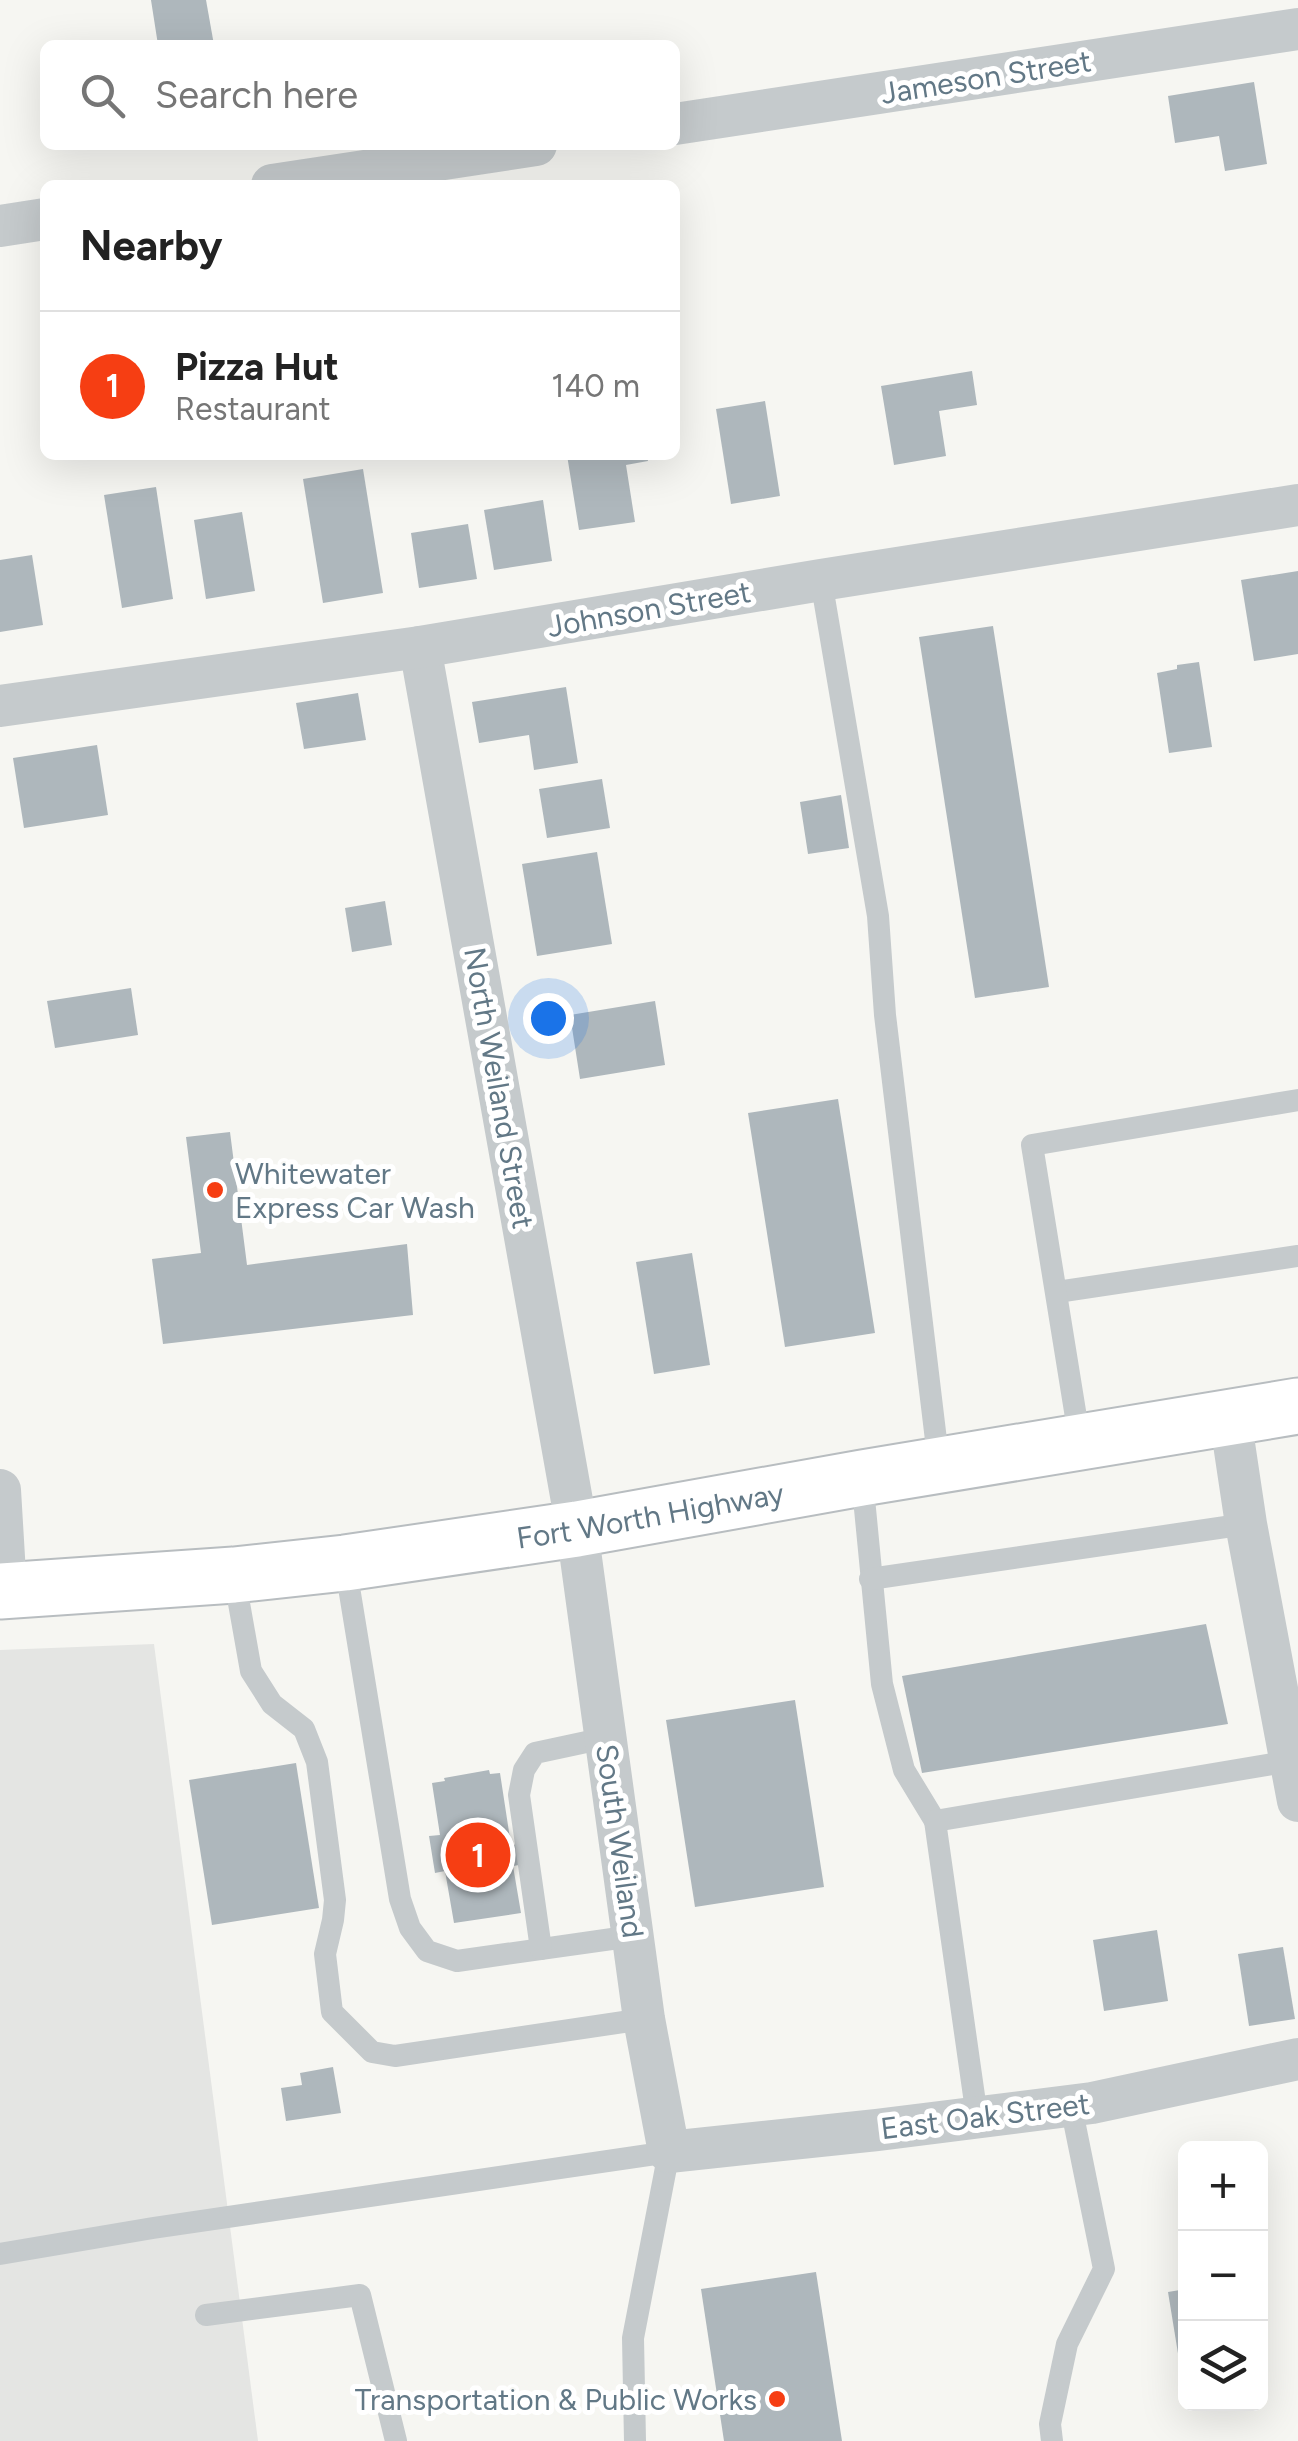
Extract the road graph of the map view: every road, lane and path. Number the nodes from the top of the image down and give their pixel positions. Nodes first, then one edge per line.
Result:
1 (1298, 29) edge
2 (680, 123) edge
3 (503, 150) edge
4 (305, 180) edge
5 (40, 221) edge
6 (0, 226) edge
7 (1298, 506) edge
8 (821, 580) junction
9 (420, 647) junction
10 (0, 706) edge
11 (1298, 1100) edge
12 (1298, 1256) edge
13 (1057, 1292) junction
14 (1298, 1406) edge
15 (1230, 1417) junction
16 (1080, 1442) junction
17 (940, 1466) junction
18 (862, 1478) junction
19 (0, 1490) edge
20 (1246, 1524) junction
21 (577, 1530) junction
22 (345, 1563) junction
23 (234, 1575) junction
24 (870, 1579) junction
25 (3, 1591) edge
26 (605, 1738) junction
27 (1294, 1781) edge
28 (935, 1821) junction
29 (633, 1936) junction
30 (541, 1949) junction
31 (644, 2019) junction
32 (1298, 2059) edge
33 (1071, 2106) junction
34 (977, 2118) junction
35 (669, 2152) junction
36 (0, 2254) edge
37 (206, 2315) dead end
38 (396, 2441) edge
39 (635, 2441) edge
40 (1052, 2441) edge

1 - 2 street, Jameson Street
3 - 4 street
5 - 6 street
7 - 8 street, Johnson Street
8 - 9 street, Johnson Street
8 - 17 lane
9 - 10 street, Johnson Street
9 - 21 street, North Weiland Street
11 - 13 lane
12 - 13 lane
13 - 16 lane
14 - 15 main road, Fort Worth Highway
15 - 16 main road, Fort Worth Highway
15 - 20 street
16 - 17 main road, Fort Worth Highway
17 - 18 main road, Fort Worth Highway
18 - 21 main road, Fort Worth Highway
18 - 24 lane
19 - 25 street
20 - 24 lane
20 - 27 street
21 - 22 main road, Fort Worth Highway
21 - 26 street, South Weiland
22 - 23 main road, Fort Worth Highway
22 - 30 lane
23 - 25 main road, Fort Worth Highway
23 - 31 lane
24 - 28 lane
26 - 29 street, South Weiland
26 - 30 lane
27 - 28 lane
28 - 34 lane
29 - 30 lane
29 - 31 street, South Weiland
31 - 35 street, South Weiland
32 - 33 street, East Oak Street
33 - 34 street, East Oak Street
33 - 40 lane
34 - 35 street, East Oak Street
35 - 36 lane
35 - 39 lane
37 - 38 lane

